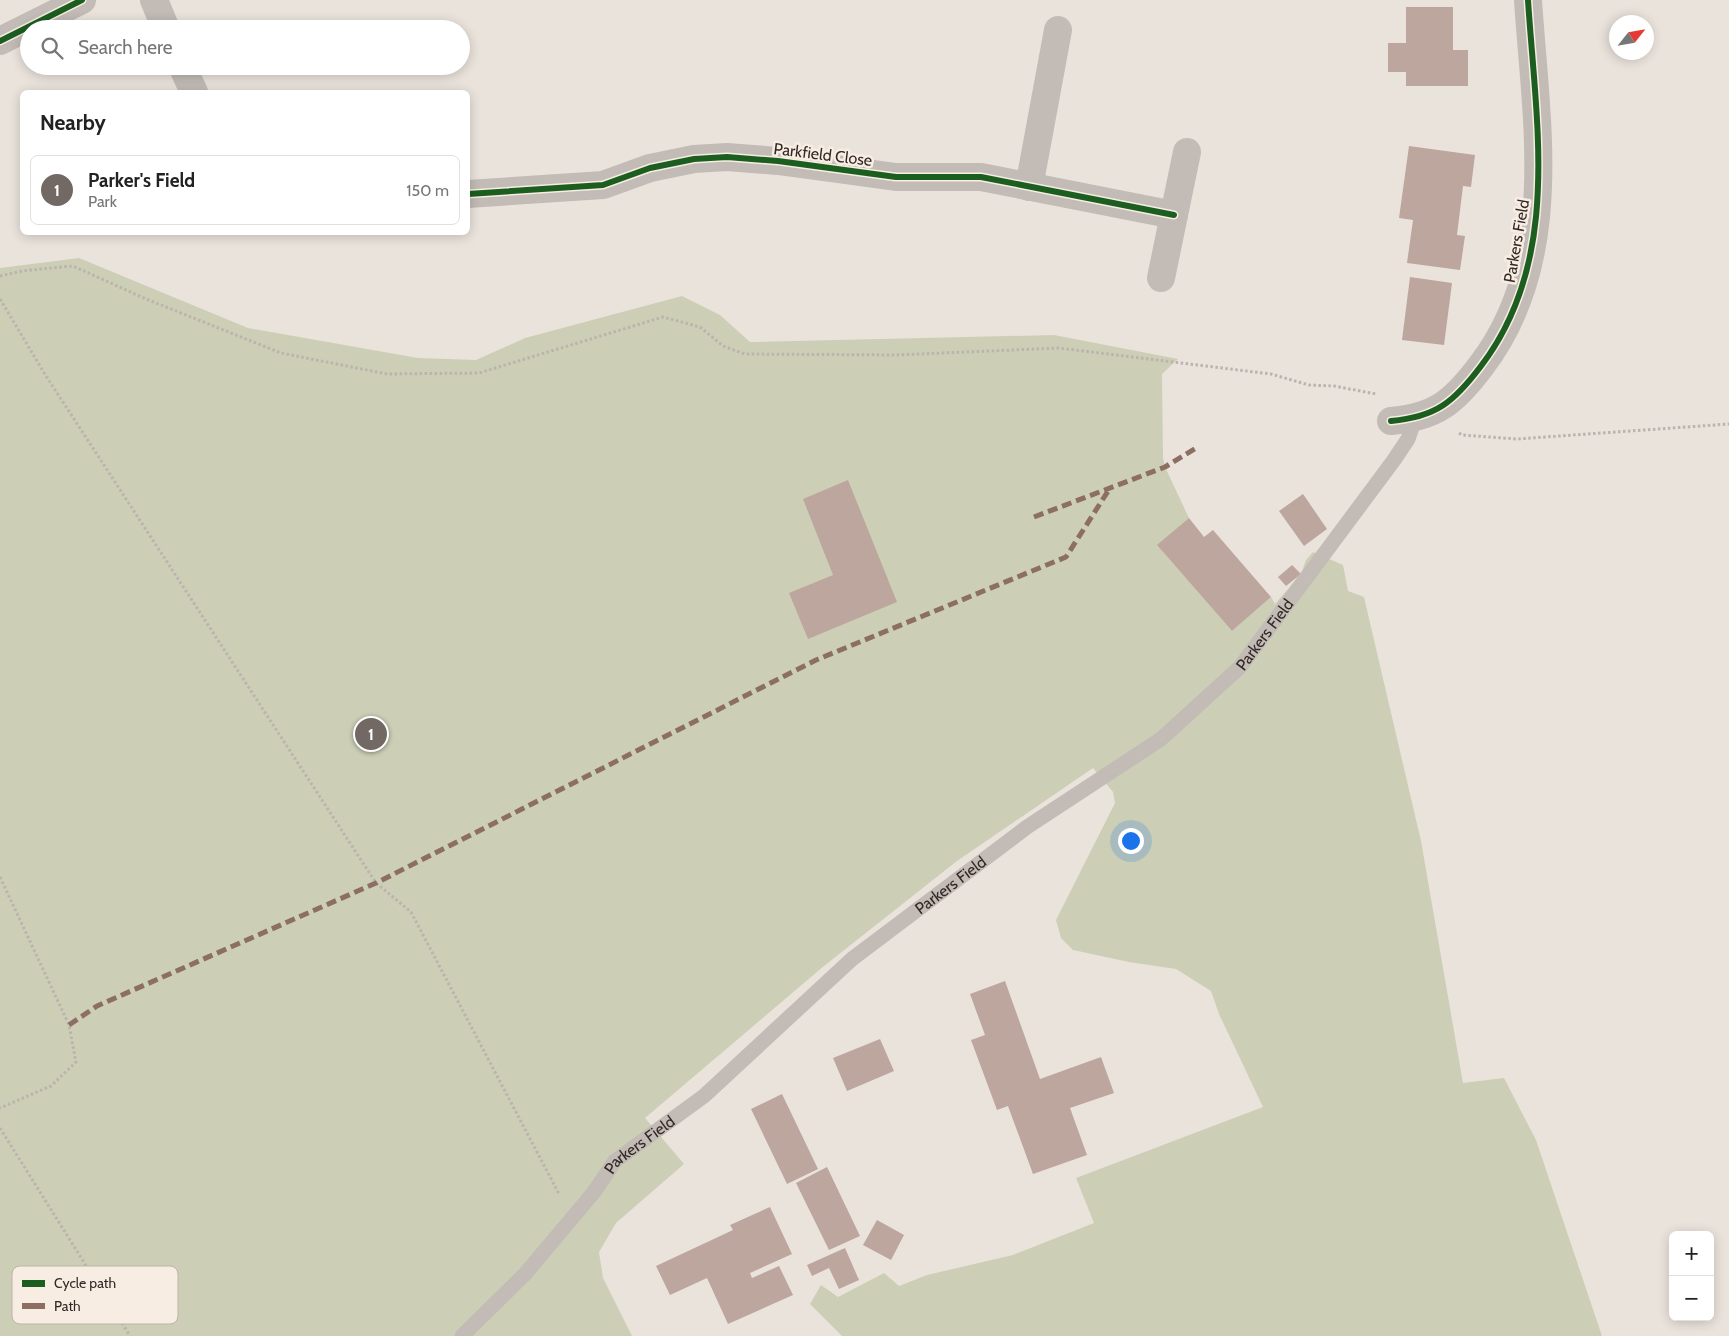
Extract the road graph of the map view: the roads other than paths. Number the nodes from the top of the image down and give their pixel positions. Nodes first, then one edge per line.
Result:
1 (154, 0) edge
2 (1528, 0) edge
3 (77, 1) edge
4 (40, 20) edge
5 (162, 20) edge
6 (1058, 30) dead end
7 (20, 31) edge
8 (0, 41) edge
9 (186, 75) edge
10 (193, 90) edge
11 (1188, 152) dead end
12 (1029, 187) junction
13 (470, 194) edge
14 (1174, 215) junction
15 (1162, 278) dead end
16 (1413, 417) joint
17 (462, 1336) edge

1 - 5 street
2 - 16 street, Parkers Field
3 - 4 street
6 - 12 street
7 - 8 street
9 - 10 street
11 - 14 street
12 - 13 street, Parkfield Close
12 - 14 street, Parkfield Close
14 - 15 street
16 - 17 lane, Parkers Field

